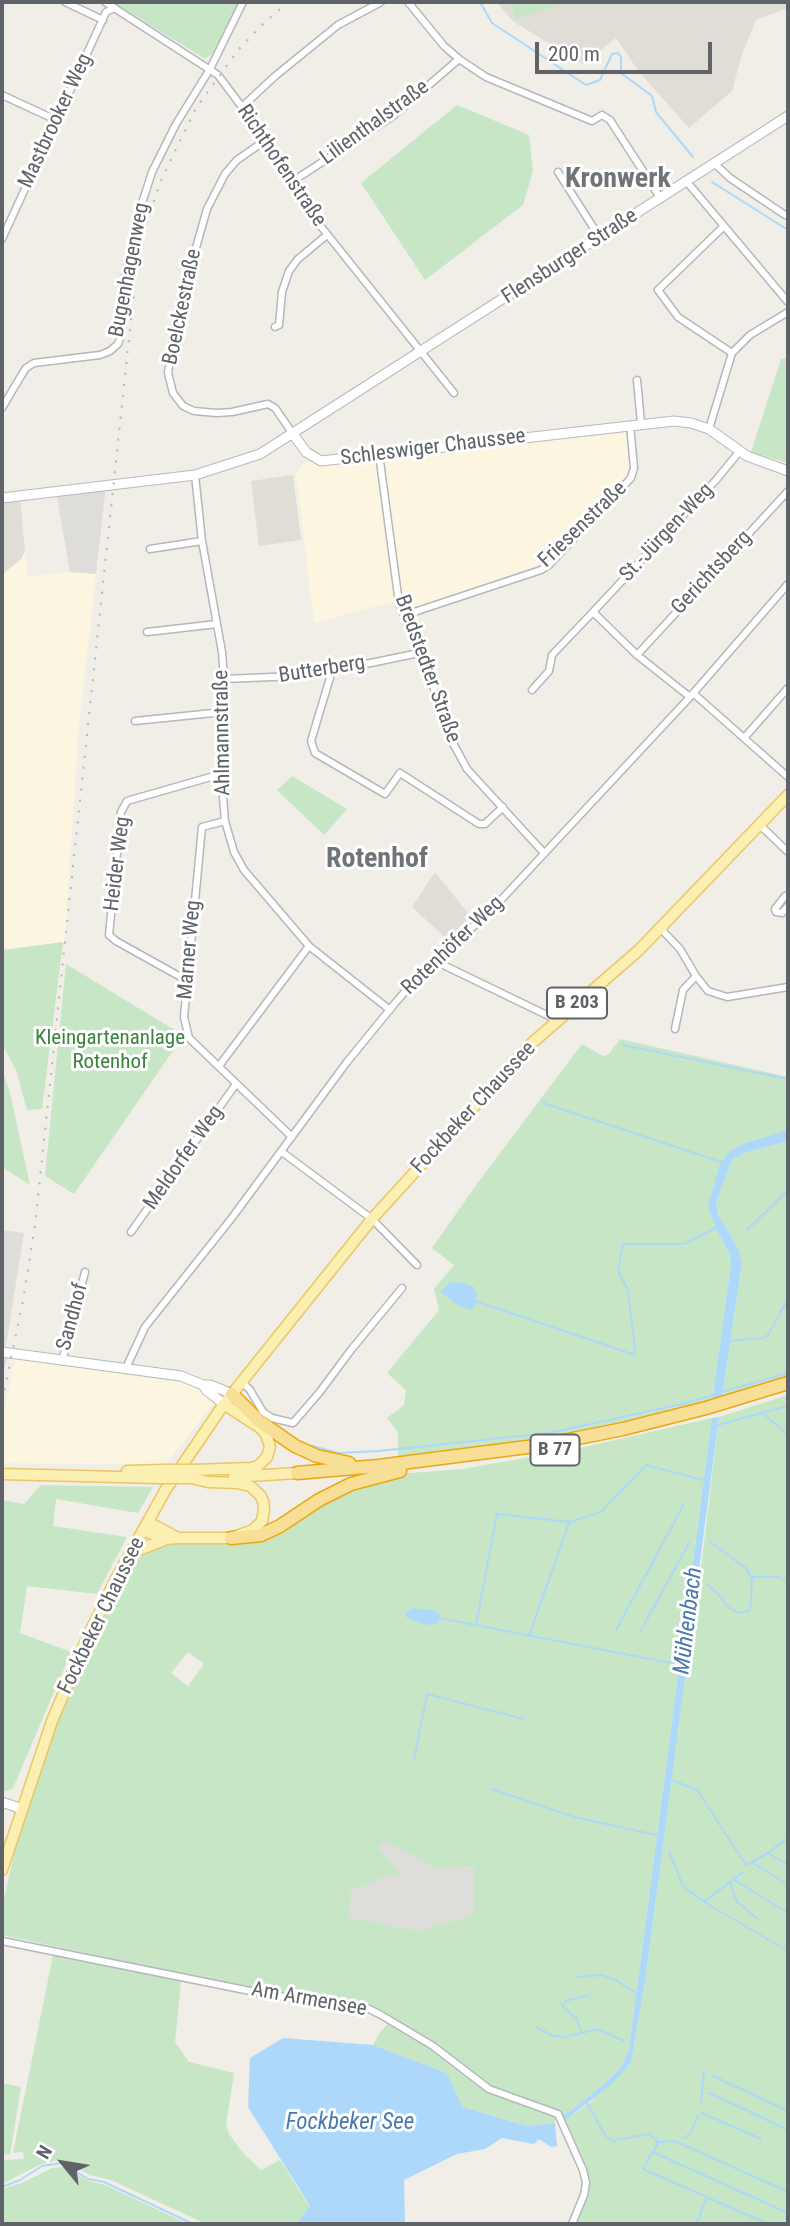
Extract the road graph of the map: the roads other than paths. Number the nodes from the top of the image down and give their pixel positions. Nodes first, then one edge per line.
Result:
1 (65, 2) edge
2 (105, 2) edge
3 (243, 2) edge
4 (381, 2) edge
5 (408, 2) edge
6 (115, 8) junction
7 (103, 20) junction
8 (459, 60) junction
9 (210, 69) junction
10 (2, 95) edge
11 (242, 107) junction
12 (788, 116) edge
13 (56, 120) junction
14 (263, 142) junction
15 (715, 164) junction
16 (558, 172) dead end
17 (687, 182) junction
18 (290, 183) junction
19 (661, 199) junction
20 (785, 215) dead end
21 (723, 227) junction
22 (327, 235) junction
23 (600, 238) junction
24 (2, 239) edge
25 (788, 302) edge
26 (788, 312) edge
27 (275, 327) dead end
28 (422, 352) junction
29 (732, 353) junction
30 (637, 380) dead end
31 (454, 393) dead end
32 (2, 408) edge
33 (641, 423) junction
34 (629, 425) junction
35 (709, 429) junction
36 (293, 435) junction
37 (739, 452) junction
38 (379, 454) junction
39 (788, 471) edge
40 (195, 475) junction
41 (788, 491) edge
42 (2, 498) edge
43 (202, 541) junction
44 (150, 549) dead end
45 (788, 584) edge
46 (593, 612) junction
47 (405, 615) junction
48 (217, 624) junction
49 (147, 632) dead end
50 (419, 653) junction
51 (637, 655) junction
52 (332, 671) junction
53 (224, 679) junction
54 (788, 688) edge
55 (532, 690) dead end
56 (691, 694) junction
57 (223, 712) junction
58 (135, 721) dead end
59 (745, 737) junction
60 (221, 774) junction
61 (788, 777) edge
62 (788, 795) edge
63 (503, 807) junction
64 (225, 821) junction
65 (760, 825) junction
66 (788, 852) edge
67 (544, 853) junction
68 (788, 896) edge
69 (788, 906) edge
70 (661, 929) junction
71 (309, 946) junction
72 (433, 960) junction
73 (696, 976) junction
74 (186, 980) junction
75 (788, 987) edge
76 (390, 1010) junction
77 (557, 1020) junction
78 (675, 1030) dead end
79 (219, 1066) junction
80 (236, 1084) junction
81 (292, 1137) junction
82 (282, 1152) junction
83 (372, 1219) junction
84 (131, 1232) dead end
85 (416, 1265) dead end
86 (85, 1272) dead end
87 (402, 1288) dead end
88 (2, 1352) edge
89 (62, 1361) junction
90 (127, 1368) junction
91 (242, 1382) junction
92 (788, 1383) edge
93 (788, 1391) edge
94 (228, 1399) junction
95 (724, 1406) junction
96 (399, 1467) junction
97 (297, 1473) joint
98 (2, 1474) edge
99 (191, 1475) junction
100 (146, 1526) junction
101 (178, 1538) junction
102 (231, 1538) junction
103 (166, 1539) junction
104 (131, 1553) junction
105 (2, 1802) edge
106 (22, 1809) junction
107 (2, 1870) edge
108 (2, 1941) edge
109 (572, 2224) edge

1 - 7 street
2 - 6 street, Richthofenstraße
3 - 9 street
4 - 11 street
5 - 8 street
6 - 7 street, Mastbrooker Weg
6 - 9 street, Richthofenstraße
7 - 13 street, Mastbrooker Weg
8 - 18 street, Lilienthalstraße
8 - 19 street
9 - 11 street, Richthofenstraße
9 - 32 street, Bugenhagenweg
10 - 13 street
11 - 14 street, Richthofenstraße
12 - 15 main road, Flensburger Straße
13 - 24 street, Mastbrooker Weg
14 - 18 street, Richthofenstraße
14 - 36 street, Boelckestraße
15 - 17 main road, Flensburger Straße
15 - 20 street
16 - 23 street
17 - 19 main road, Flensburger Straße
17 - 21 street
18 - 22 street, Richthofenstraße
19 - 23 main road, Flensburger Straße
21 - 25 street
21 - 29 street
22 - 27 street
22 - 28 street, Richthofenstraße
23 - 28 main road, Flensburger Straße
26 - 29 street
28 - 31 street
28 - 36 main road, Flensburger Straße
29 - 35 street
30 - 33 street
33 - 34 main road, Schleswiger Chaussee
33 - 35 main road, Schleswiger Chaussee
34 - 38 main road, Schleswiger Chaussee
34 - 47 street, Friesenstraße
35 - 37 main road, Schleswiger Chaussee
36 - 38 main road, Schleswiger Chaussee
36 - 40 main road
37 - 39 main road, Schleswiger Chaussee
37 - 46 street, St.-Jürgen-Weg
38 - 47 street, Bredstedter Straße
40 - 42 main road
40 - 43 street, Ahlmannstraße
41 - 51 street, Gerichtsberg
43 - 44 street
43 - 48 street, Ahlmannstraße
45 - 56 street, Rotenhöfer Weg
46 - 51 street
46 - 55 street, St.-Jürgen-Weg
47 - 50 street, Bredstedter Straße
48 - 49 street
48 - 53 street, Ahlmannstraße
50 - 52 street, Butterberg
50 - 63 street, Bredstedter Straße
51 - 56 street
52 - 53 street, Butterberg
52 - 63 street
53 - 57 street, Ahlmannstraße
54 - 59 street
56 - 59 street
56 - 67 street, Rotenhöfer Weg
57 - 58 street
57 - 60 street, Ahlmannstraße
59 - 61 street
60 - 64 street, Ahlmannstraße
60 - 74 street, Heider Weg
62 - 65 main road, Fockbeker Chaussee / B 203
63 - 67 street, Bredstedter Straße
64 - 71 street, Ahlmannstraße
64 - 74 street, Marner Weg
65 - 66 street
65 - 70 main road, Fockbeker Chaussee / B 203
67 - 72 street, Rotenhöfer Weg
68 - 69 street
70 - 73 street
70 - 77 main road, Fockbeker Chaussee / B 203
71 - 76 street, Ahlmannstraße
71 - 79 street
72 - 76 street, Rotenhöfer Weg
72 - 77 street
73 - 75 street
73 - 78 street
74 - 79 street, Marner Weg
76 - 81 street, Rotenhöfer Weg
77 - 83 main road, Fockbeker Chaussee / B 203
79 - 80 street, Marner Weg
80 - 81 street, Marner Weg
80 - 84 street, Meldorfer Weg
81 - 82 street, Rotenhöfer Weg
82 - 83 street
82 - 90 street, Rotenhöfer Weg
83 - 85 street
83 - 91 main road, Fockbeker Chaussee / B 203
86 - 89 street, Sandhof
87 - 91 street
88 - 89 main road
89 - 90 main road
90 - 94 main road
91 - 94 main road, Fockbeker Chaussee / B 203
92 - 95 highway, B 77
93 - 95 highway, B 77
94 - 96 highway
94 - 99 main road
94 - 100 main road, Fockbeker Chaussee
95 - 96 highway, B 77
96 - 97 highway, B 77
96 - 102 highway
97 - 99 main road, B 77
98 - 99 main road, B 77, bridge
99 - 102 main road
100 - 101 main road
100 - 103 main road
100 - 104 main road, Fockbeker Chaussee
101 - 102 main road
101 - 103 main road
103 - 104 main road
104 - 106 main road, Fockbeker Chaussee
105 - 106 main road
106 - 107 main road, Fockbeker Chaussee
108 - 109 street, Am Armensee

